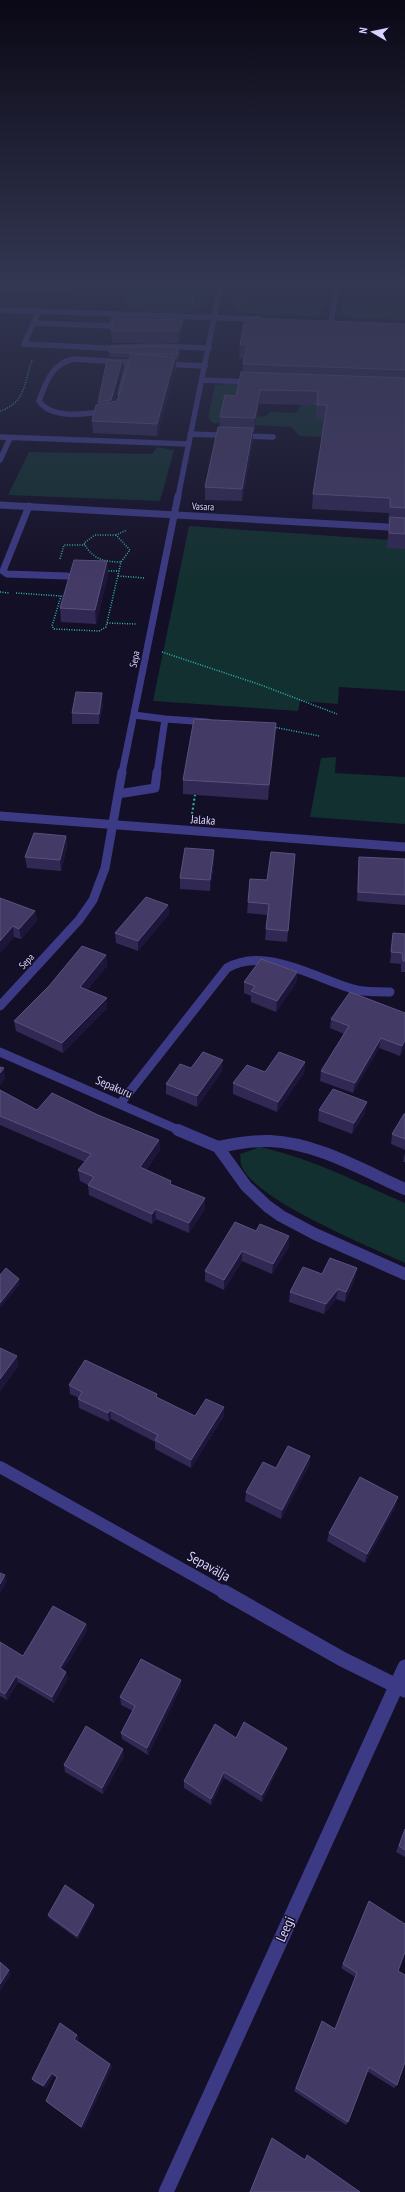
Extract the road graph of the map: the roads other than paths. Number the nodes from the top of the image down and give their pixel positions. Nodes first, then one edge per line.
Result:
1 (46, 385) edge
2 (122, 385) edge
3 (201, 385) edge
4 (119, 400) edge
5 (115, 409) edge
6 (190, 434) junction
7 (0, 437) edge
8 (273, 437) dead end
9 (10, 438) junction
10 (188, 444) junction
11 (0, 460) edge
12 (0, 505) edge
13 (29, 506) junction
14 (173, 515) junction
15 (405, 528) edge
16 (67, 576) dead end
17 (134, 715) junction
18 (165, 719) junction
19 (213, 722) edge
20 (118, 794) junction
21 (0, 816) edge
22 (114, 825) junction
23 (405, 847) edge
24 (390, 992) dead end
25 (0, 1006) edge
26 (0, 1052) edge
27 (120, 1104) junction
28 (218, 1147) junction
29 (405, 1189) edge
30 (405, 1274) edge
31 (0, 1467) edge
32 (405, 1667) edge
33 (400, 1688) edge
34 (166, 2192) edge

1 - 5 street
2 - 4 street
3 - 6 street, Sepa
6 - 8 street
6 - 10 street, Sepa
7 - 9 street
9 - 10 street
9 - 11 street
10 - 14 street, Sepa
12 - 13 street, Vasara
13 - 14 street, Vasara
13 - 16 street
14 - 15 street, Vasara
14 - 17 street, Sepa
17 - 18 street
17 - 20 street, Sepa
18 - 19 street
18 - 20 street
20 - 22 street, Sepa
21 - 22 street, Jalaka
22 - 23 street, Jalaka
22 - 25 street, Sepa
24 - 27 street
26 - 27 street, Sepakuru
27 - 28 street, Sepakuru
28 - 29 street
28 - 30 street
31 - 33 street, Sepavälja
32 - 33 street, Leegi
33 - 34 street, Leegi

